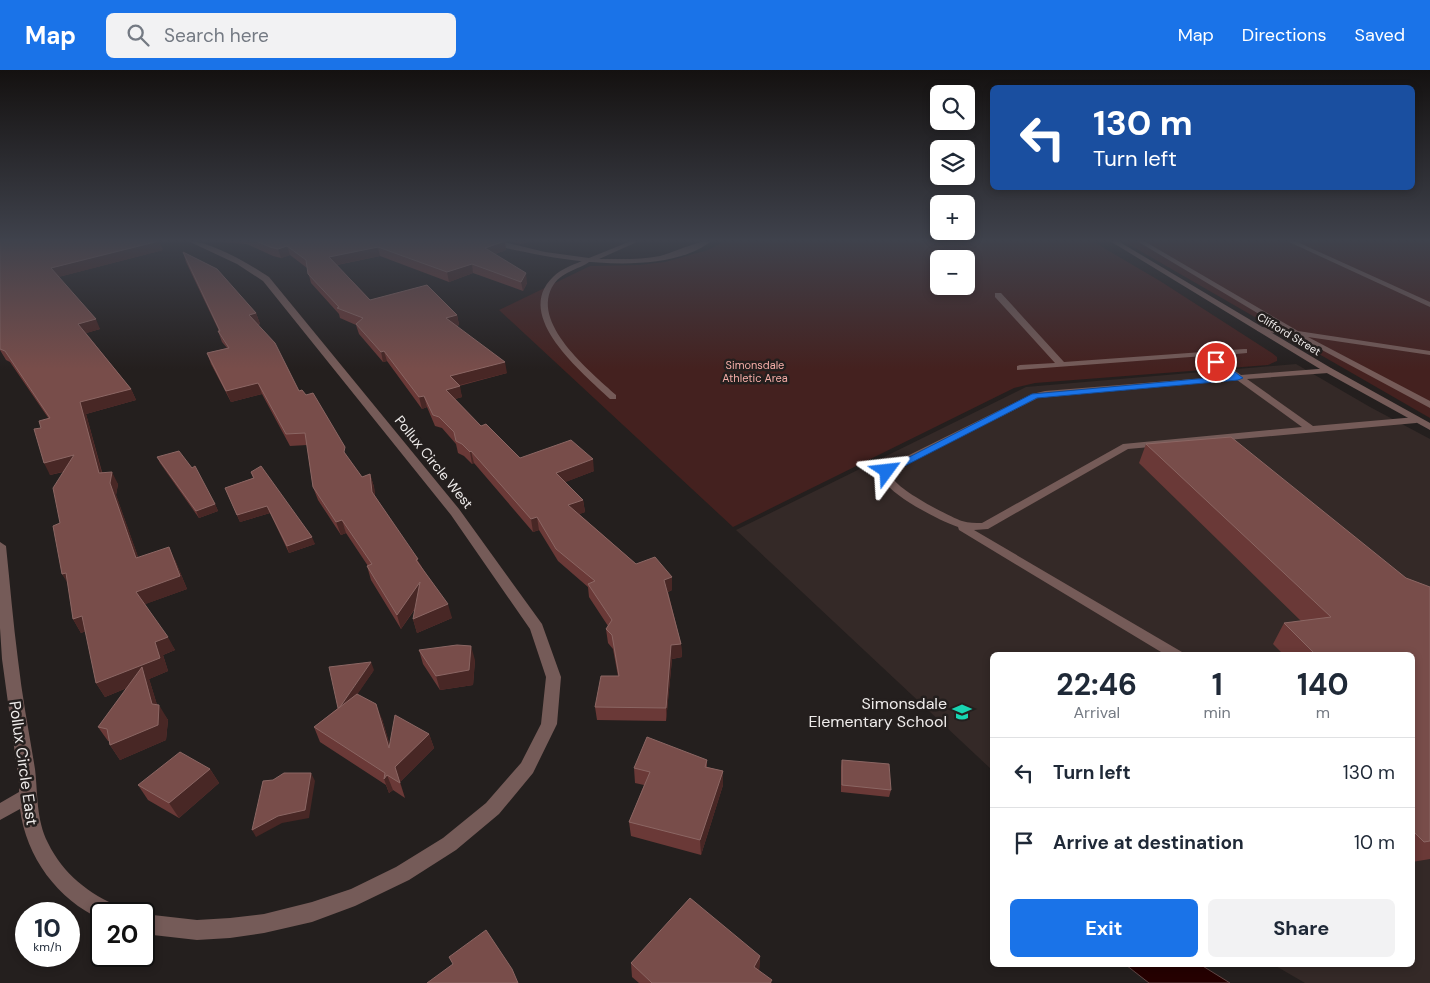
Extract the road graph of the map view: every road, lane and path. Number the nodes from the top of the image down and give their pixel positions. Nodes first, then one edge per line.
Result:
1 (270, 284) edge
2 (550, 284) edge
3 (1184, 284) edge
4 (1213, 284) edge
5 (1383, 284) edge
6 (998, 295) dead end
7 (1430, 305) edge
8 (1260, 329) junction
9 (1298, 333) junction
10 (1244, 352) dead end
11 (1430, 353) edge
12 (1206, 354) junction
13 (1062, 365) junction
14 (1020, 368) dead end
15 (1328, 370) junction
16 (1238, 378) junction
17 (612, 397) dead end
18 (1430, 405) edge
19 (1416, 420) junction
20 (1430, 427) edge
21 (1311, 429) junction
22 (951, 521) junction
23 (0, 546) edge
24 (1172, 652) edge
25 (27, 796) junction
26 (0, 812) edge
27 (90, 903) edge
28 (155, 925) edge

1 - 28 street, Pollux Circle West
2 - 17 lane
3 - 8 street, Clifford Street
4 - 9 lane
5 - 7 lane
6 - 13 lane
8 - 9 lane
8 - 15 street, Clifford Street
9 - 11 lane
9 - 18 lane
10 - 12 lane
12 - 13 lane
12 - 16 lane
13 - 14 lane
15 - 16 lane
15 - 19 street, Clifford Street
16 - 21 lane
16 - 22 lane
19 - 20 street, Clifford Street
19 - 21 lane
21 - 22 lane
22 - 24 lane
23 - 25 street, Pollux Circle East
25 - 26 street
25 - 27 street, Pollux Circle East

